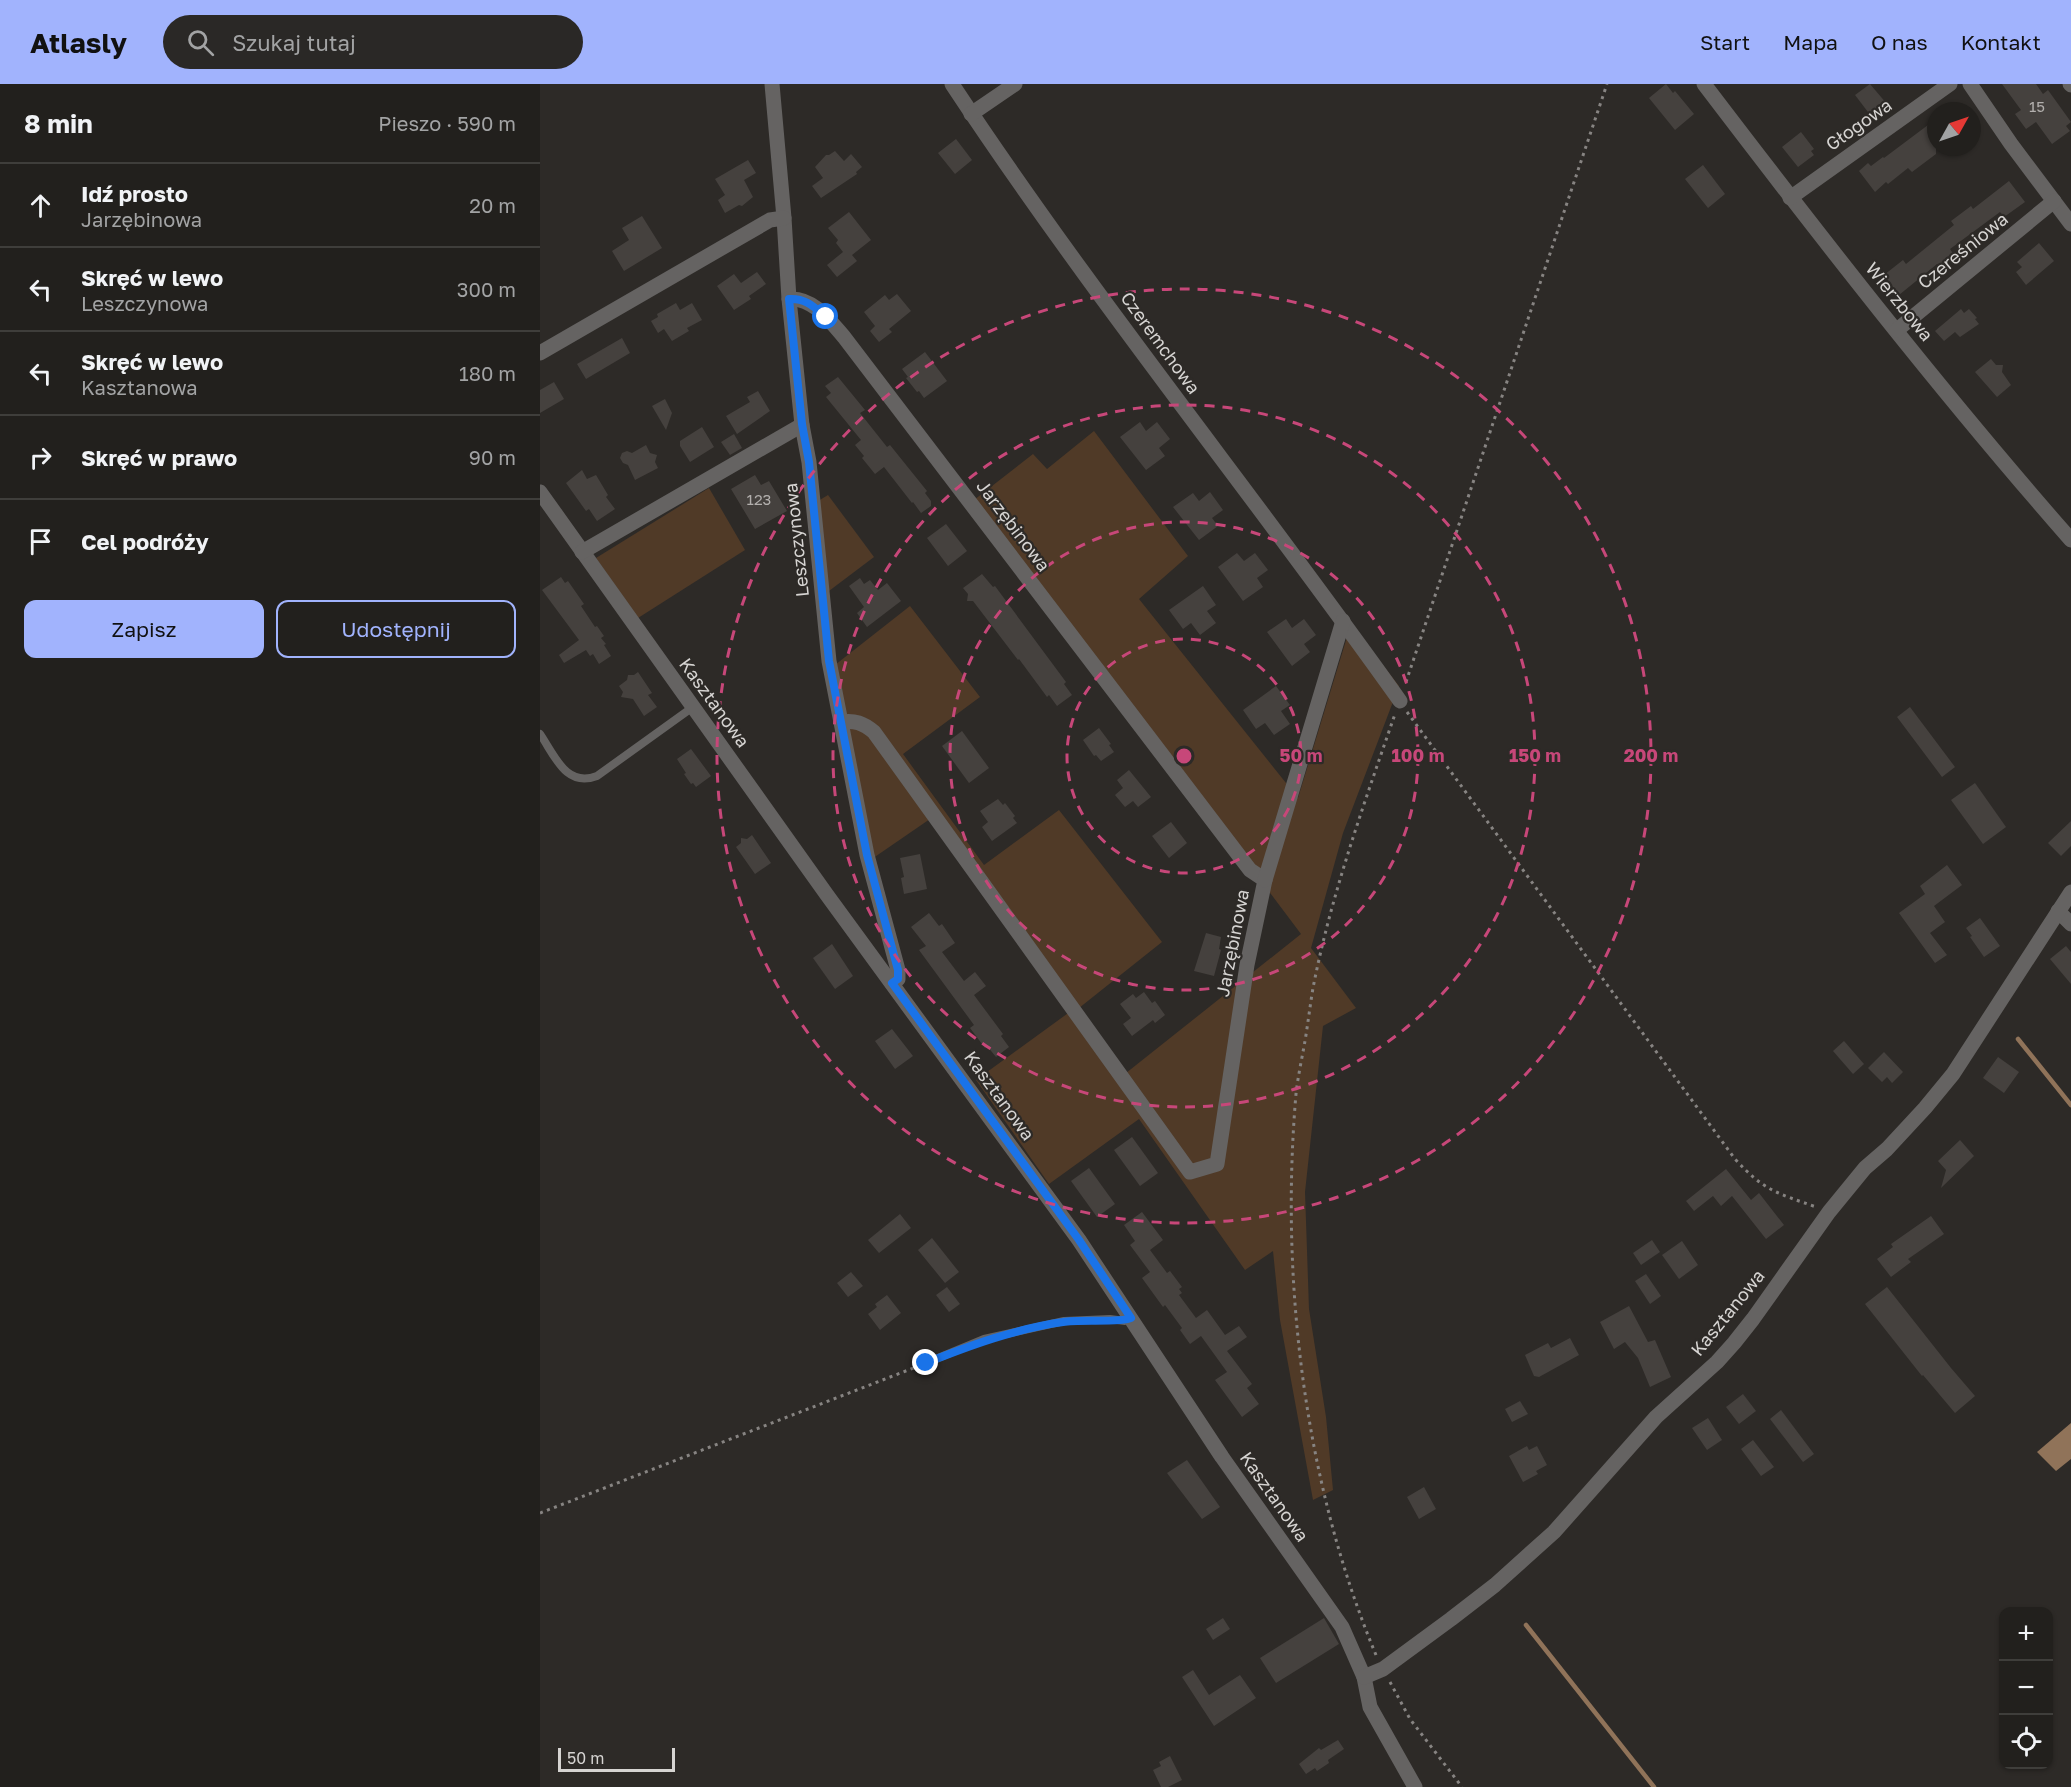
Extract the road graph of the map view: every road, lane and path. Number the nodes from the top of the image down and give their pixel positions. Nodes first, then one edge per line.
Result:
1 (772, 84) edge
2 (952, 84) edge
3 (1015, 84) edge
4 (1607, 84) edge
5 (1704, 84) edge
6 (1950, 84) edge
7 (1970, 84) edge
8 (971, 114) junction
9 (1790, 198) junction
10 (2054, 201) junction
11 (784, 218) junction
12 (2071, 224) edge
13 (789, 299) junction
14 (1897, 330) junction
15 (540, 353) edge
16 (802, 424) junction
17 (540, 492) edge
18 (2071, 540) edge
19 (582, 552) junction
20 (1343, 621) junction
21 (1400, 701) junction
22 (693, 707) junction
23 (841, 722) junction
24 (540, 734) edge
25 (1265, 880) junction
26 (2071, 892) edge
27 (2058, 911) junction
28 (2071, 924) edge
29 (892, 983) junction
30 (1829, 1212) junction
31 (1131, 1318) junction
32 (926, 1363) joint
33 (540, 1513) edge
34 (1383, 1669) junction
35 (1364, 1677) junction
36 (1415, 1787) edge
37 (1462, 1787) edge

1 - 11 street, Leszczynowa
2 - 8 street, Czeremchowa
3 - 8 street
4 - 21 path
5 - 9 street, Wierzbowa
6 - 9 street, Głogowa
7 - 10 street
8 - 20 street, Czeremchowa
9 - 14 street, Wierzbowa
10 - 12 street
10 - 14 street, Czereśniowa
11 - 13 street, Leszczynowa
11 - 15 street
13 - 16 street, Leszczynowa
13 - 25 street, Jarzębinowa
14 - 18 street, Wierzbowa
16 - 19 street
16 - 23 street, Leszczynowa
17 - 19 street, Kasztanowa
19 - 22 street, Kasztanowa
20 - 21 street, Czeremchowa
20 - 25 street
21 - 30 path
21 - 34 path
22 - 24 lane
22 - 29 street, Kasztanowa
23 - 25 street, Jarzębinowa
23 - 29 street, Leszczynowa
26 - 27 street, Kasztanowa
27 - 28 street
27 - 30 street, Kasztanowa
29 - 31 street, Kasztanowa
30 - 34 street, Kasztanowa
31 - 32 lane
31 - 35 street, Kasztanowa
32 - 33 path
34 - 35 street, Kasztanowa
34 - 37 path
35 - 36 street, Kasztanowa

